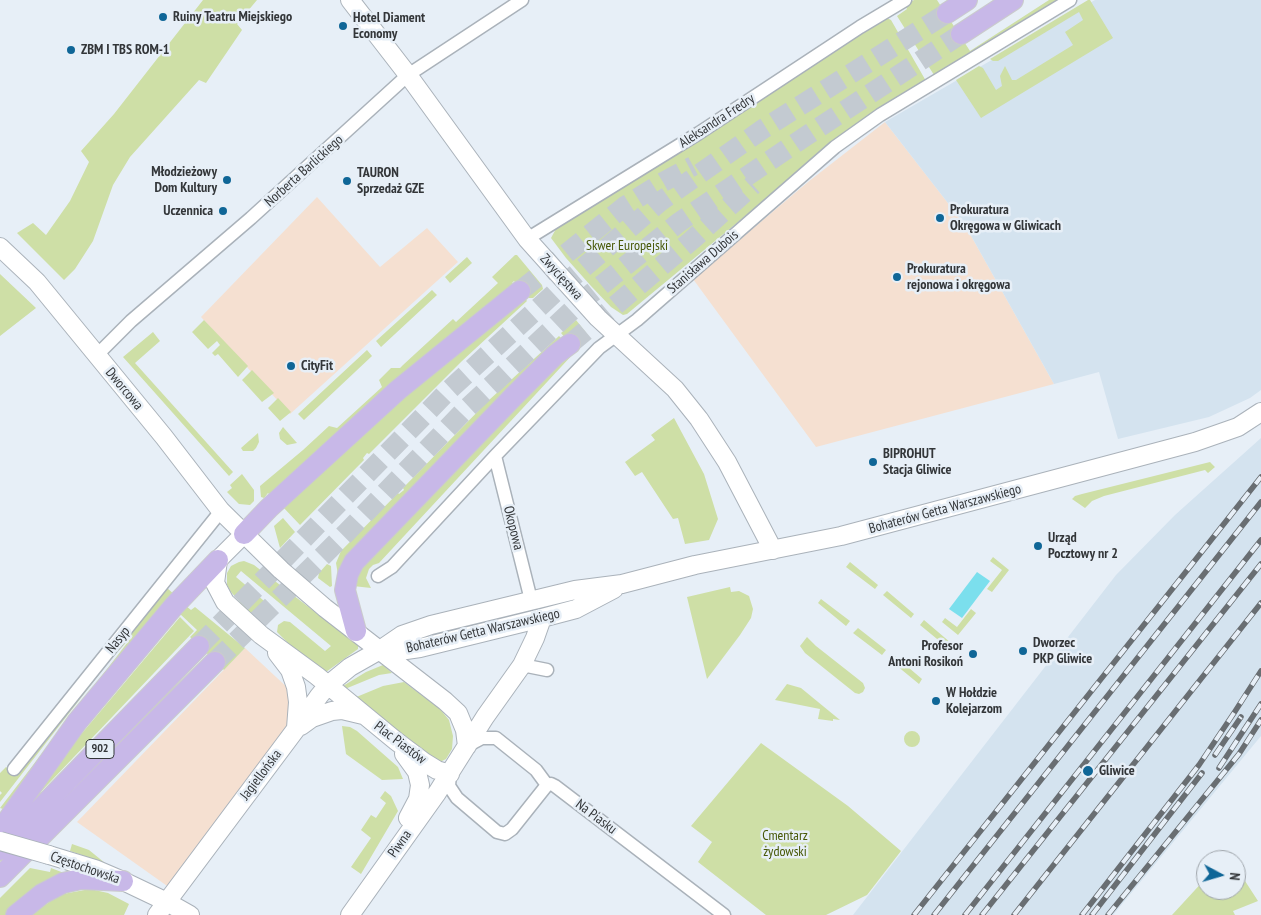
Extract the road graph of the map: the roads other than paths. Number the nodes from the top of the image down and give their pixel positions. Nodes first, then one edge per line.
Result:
1 (350, 0) edge
2 (522, 0) edge
3 (905, 0) edge
4 (967, 0) edge
5 (1013, 0) edge
6 (1070, 0) edge
7 (947, 13) tunnel mouth
8 (961, 34) tunnel mouth
9 (408, 75) junction
10 (527, 239) junction
11 (0, 247) edge
12 (520, 291) tunnel mouth
13 (616, 335) junction
14 (570, 344) tunnel mouth
15 (96, 356) junction
16 (1261, 412) edge
17 (495, 456) junction
18 (221, 510) junction
19 (244, 534) junction
20 (773, 550) junction
21 (218, 560) junction
22 (378, 576) dead end
23 (622, 584) junction
24 (531, 600) junction
25 (542, 618) junction
26 (356, 631) junction
27 (266, 638) junction
28 (199, 646) tunnel mouth
29 (380, 650) junction
30 (216, 662) tunnel mouth
31 (522, 665) junction
32 (547, 670) dead end
33 (328, 685) junction
34 (364, 715) junction
35 (296, 729) junction
36 (396, 741) junction
37 (467, 746) junction
38 (14, 769) dead end
39 (450, 774) junction
40 (547, 785) junction
41 (0, 831) edge
42 (0, 840) edge
43 (0, 850) edge
44 (0, 877) edge
45 (376, 878) junction
46 (123, 881) junction
47 (162, 908) edge
48 (16, 915) edge
49 (190, 915) edge
50 (350, 915) edge
51 (724, 915) edge

1 - 9 main road, Zwycięstwa
2 - 9 street, Norberta Barlickiego
3 - 10 street, Aleksandra Fredry
4 - 7 main road
5 - 8 main road
6 - 13 street, Stanisława Dubois
9 - 10 main road, Zwycięstwa
9 - 15 street, Norberta Barlickiego
10 - 13 main road, Zwycięstwa
11 - 15 main road, Dworcowa
12 - 19 main road
13 - 17 street, Stanisława Dubois
13 - 20 main road, Zwycięstwa
14 - 26 main road
15 - 18 main road, Dworcowa
16 - 20 main road, Bohaterów Getta Warszawskiego
17 - 22 street, Stanisława Dubois
17 - 24 street, Okopowa
18 - 19 main road, Dworcowa
18 - 38 street, Nasyp
19 - 21 main road
19 - 26 main road, Dworcowa
20 - 23 main road, Bohaterów Getta Warszawskiego
21 - 27 main road
21 - 41 main road
23 - 24 main road, Bohaterów Getta Warszawskiego
23 - 25 main road, Bohaterów Getta Warszawskiego
24 - 29 main road, Bohaterów Getta Warszawskiego
25 - 29 main road, Bohaterów Getta Warszawskiego
25 - 31 main road
26 - 29 main road, Dworcowa
27 - 33 main road
27 - 35 main road
28 - 43 main road, 902
29 - 33 main road, Jagiellońska
29 - 37 main road
30 - 44 main road, 902
31 - 32 street
31 - 37 main road
33 - 34 main road, Plac Piastów
33 - 35 main road, Jagiellońska
34 - 35 main road
34 - 36 main road, Plac Piastów
35 - 47 main road, Jagiellońska
36 - 39 main road, Plac Piastów
36 - 45 main road
37 - 39 main road
37 - 40 street, Na Piasku
39 - 40 street
39 - 45 main road, Piwna
40 - 51 street, Na Piasku
42 - 46 main road, Częstochowska, bridge
45 - 50 main road, Piwna
46 - 47 main road, Częstochowska
46 - 48 main road
47 - 49 main road, Częstochowska

